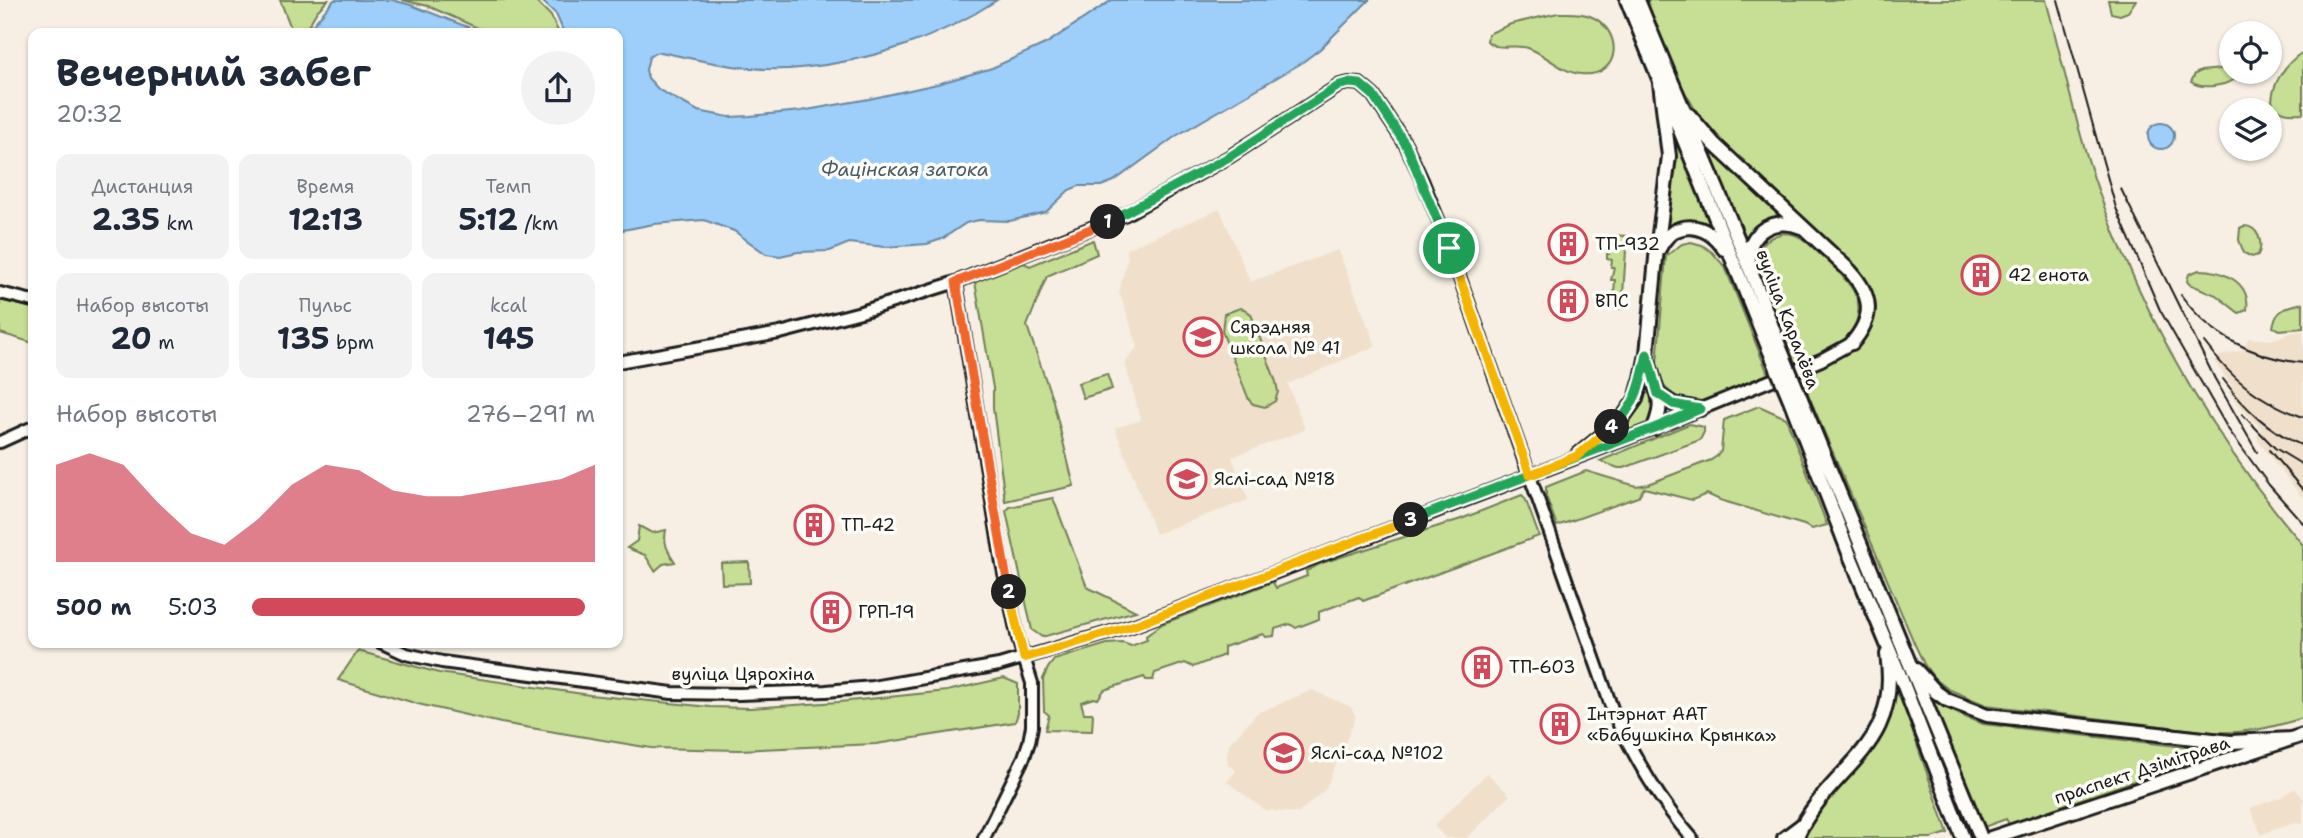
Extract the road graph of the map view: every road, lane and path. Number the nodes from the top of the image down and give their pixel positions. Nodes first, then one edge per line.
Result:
1 (1627, 0) edge
2 (1638, 0) edge
3 (1660, 83) junction
4 (1680, 104) junction
5 (1806, 229) junction
6 (1656, 258) junction
7 (1749, 264) junction
8 (1737, 270) junction
9 (956, 282) junction
10 (0, 293) edge
11 (28, 301) edge
12 (1852, 343) joint
13 (1773, 345) junction
14 (1647, 354) junction
15 (623, 361) edge
16 (1658, 394) junction
17 (1796, 400) junction
18 (1700, 409) junction
19 (1654, 428) junction
20 (28, 429) edge
21 (0, 442) edge
22 (1577, 456) junction
23 (1530, 475) junction
24 (1884, 637) junction
25 (393, 648) edge
26 (1903, 651) junction
27 (1024, 658) junction
28 (2297, 737) edge
29 (1963, 795) junction
30 (1948, 801) junction
31 (1803, 823) junction
32 (984, 838) edge
33 (1692, 838) edge
34 (1783, 838) edge
35 (1796, 838) edge
36 (1963, 838) edge
37 (1981, 838) edge
38 (1991, 838) edge

1 - 3 main road, вуліца Каралёва
2 - 4 main road, вуліца Каралёва
3 - 6 main road
3 - 8 main road, вуліца Каралёва
4 - 5 main road
4 - 7 main road, вуліца Каралёва
5 - 7 main road
5 - 12 main road
6 - 8 main road
6 - 14 main road
7 - 13 main road, вуліца Каралёва
8 - 13 main road, вуліца Каралёва
9 - 15 street
9 - 23 street
9 - 27 street
10 - 11 street
12 - 18 street, вуліца Цярохіна
13 - 17 main road, вуліца Каралёва, bridge
14 - 16 main road
14 - 22 main road
16 - 18 main road
16 - 19 main road
17 - 24 main road, вуліца Каралёва
17 - 26 main road, вуліца Каралёва
18 - 19 street, вуліца Цярохіна
19 - 22 street, вуліца Цярохіна
20 - 21 street
22 - 23 street, вуліца Цярохіна
23 - 27 street, вуліца Цярохіна
23 - 33 street
24 - 30 main road
24 - 31 main road
25 - 27 street, вуліца Цярохіна
26 - 28 main road
26 - 29 main road
27 - 32 street
28 - 38 main road, праспект Дзімітрава
29 - 30 main road
29 - 37 main road
30 - 36 main road
31 - 34 street
31 - 35 main road

